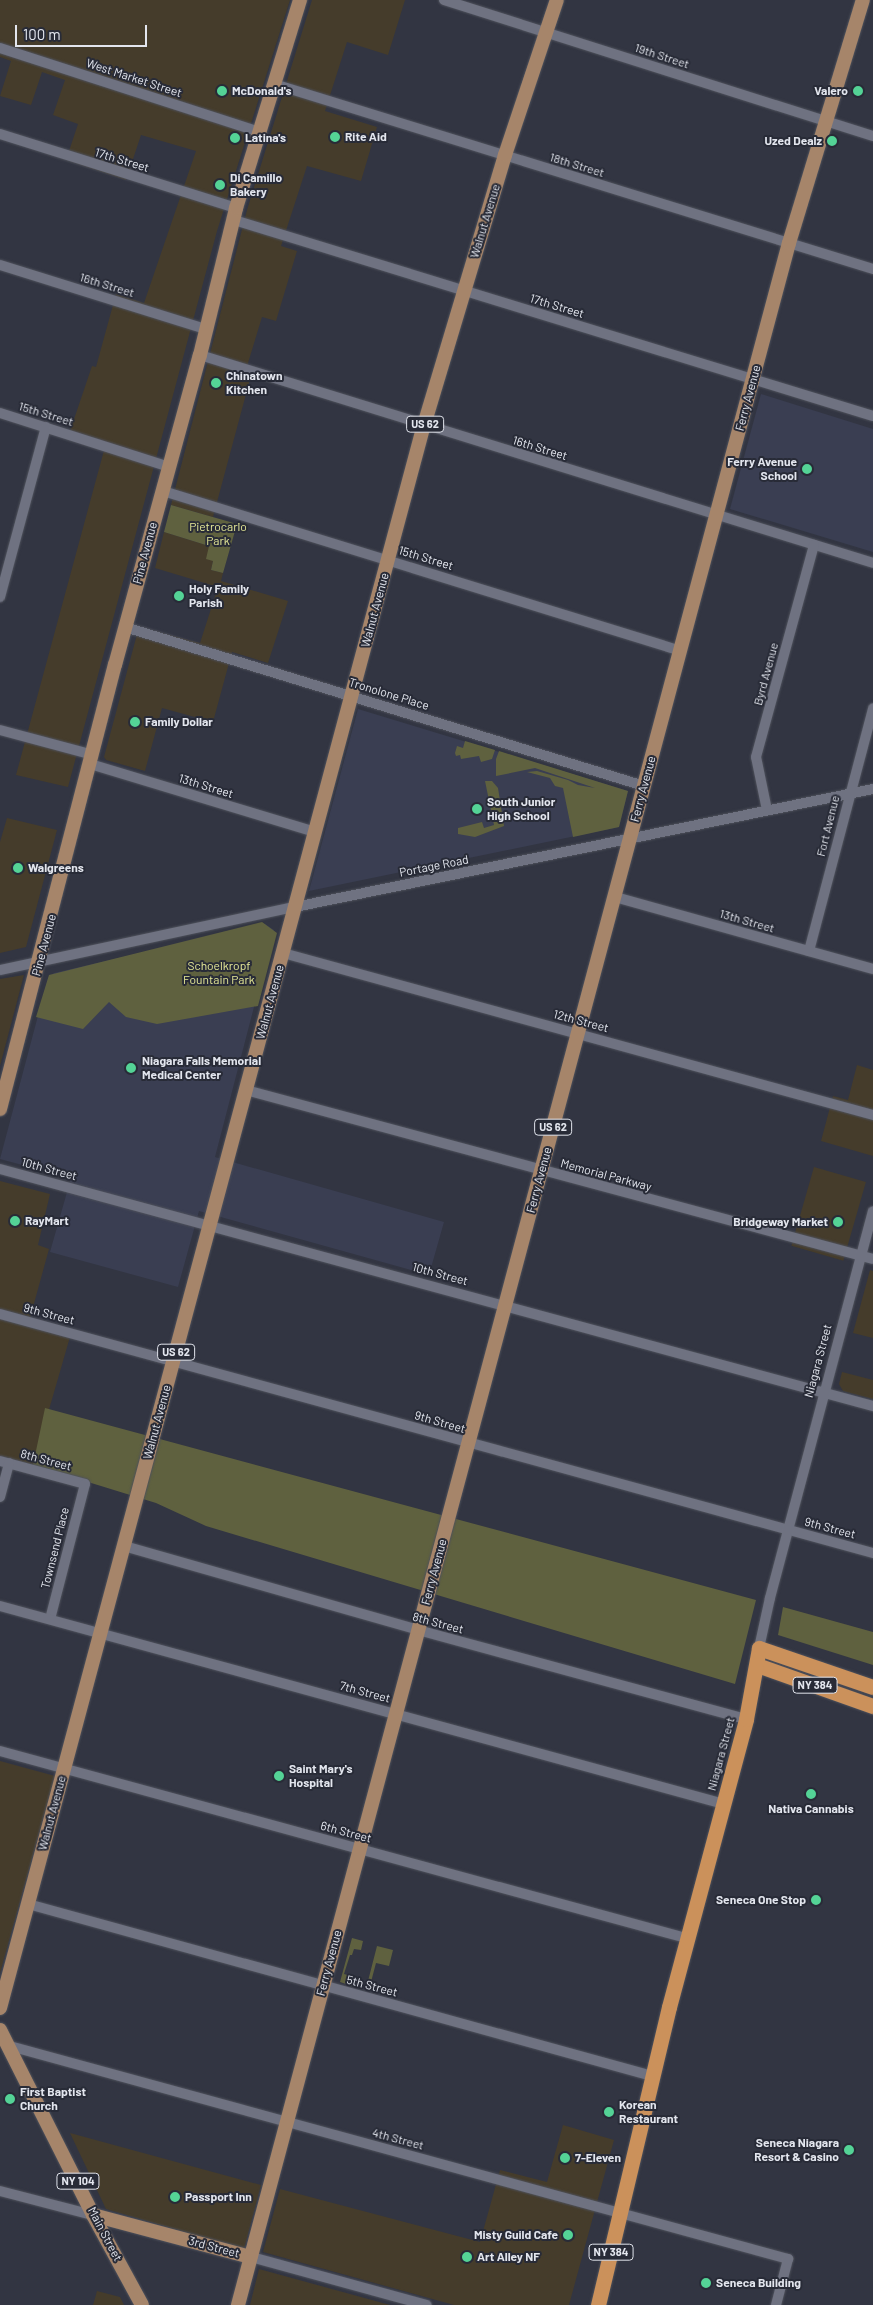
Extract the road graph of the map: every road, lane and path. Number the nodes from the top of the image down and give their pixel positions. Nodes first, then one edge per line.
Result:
1 (300, 0) edge
2 (444, 0) edge
3 (557, 0) edge
4 (863, 0) edge
5 (547, 33) junction
6 (0, 48) edge
7 (274, 84) junction
8 (825, 121) junction
9 (260, 132) junction
10 (0, 134) edge
11 (873, 136) edge
12 (505, 155) junction
13 (235, 214) junction
14 (790, 243) junction
15 (0, 265) edge
16 (873, 269) edge
17 (464, 291) junction
18 (206, 329) junction
19 (200, 355) junction
20 (753, 379) junction
21 (0, 413) edge
22 (873, 416) edge
23 (424, 425) junction
24 (46, 427) junction
25 (169, 467) junction
26 (163, 491) junction
27 (716, 516) junction
28 (814, 545) junction
29 (388, 560) junction
30 (873, 563) edge
31 (0, 597) edge
32 (125, 627) junction
33 (680, 651) junction
34 (352, 695) junction
35 (873, 708) edge
36 (0, 730) edge
37 (91, 759) junction
38 (644, 786) junction
39 (873, 789) edge
40 (849, 794) junction
41 (767, 810) junction
42 (315, 832) junction
43 (630, 839) junction
44 (614, 897) junction
45 (295, 907) junction
46 (809, 951) junction
47 (283, 953) junction
48 (39, 962) junction
49 (873, 969) edge
50 (0, 970) edge
51 (578, 1034) junction
52 (246, 1090) junction
53 (0, 1109) edge
54 (873, 1115) edge
55 (0, 1169) edge
56 (542, 1170) junction
57 (873, 1211) edge
58 (210, 1225) junction
59 (861, 1256) junction
60 (873, 1260) edge
61 (505, 1305) junction
62 (0, 1314) edge
63 (173, 1361) junction
64 (825, 1392) junction
65 (873, 1406) edge
66 (468, 1443) junction
67 (5, 1462) edge
68 (85, 1484) joint
69 (0, 1497) edge
70 (788, 1530) junction
71 (124, 1546) junction
72 (873, 1553) edge
73 (0, 1606) edge
74 (50, 1619) junction
75 (418, 1630) junction
76 (101, 1632) junction
77 (759, 1648) junction
78 (757, 1665) junction
79 (873, 1687) edge
80 (873, 1706) edge
81 (396, 1714) junction
82 (746, 1719) junction
83 (0, 1751) edge
84 (64, 1768) junction
85 (724, 1804) junction
86 (360, 1849) junction
87 (28, 1904) junction
88 (686, 1938) junction
89 (4, 1980) edge
90 (323, 1986) junction
91 (0, 2008) edge
92 (0, 2030) edge
93 (4, 2045) edge
94 (652, 2076) junction
95 (287, 2121) junction
96 (0, 2191) edge
97 (621, 2213) junction
98 (93, 2216) junction
99 (251, 2257) junction
100 (142, 2305) edge
101 (238, 2305) edge
102 (427, 2305) edge
103 (598, 2305) edge
104 (776, 2305) edge

1 - 7 main road, Pine Avenue
2 - 5 street, 19th Street
3 - 5 main road, Walnut Avenue / US 62
4 - 8 main road, Ferry Avenue / US 62
5 - 8 street, 19th Street
5 - 12 main road, Walnut Avenue / US 62
6 - 9 street, West Market Street
7 - 9 main road, Pine Avenue
7 - 12 street, 18th Street
8 - 11 street, 19th Street
8 - 14 main road, Ferry Avenue / US 62
9 - 13 main road, Pine Avenue
10 - 13 street, 17th Street
12 - 14 street, 18th Street
12 - 17 main road, Walnut Avenue / US 62
13 - 17 street, 17th Street
13 - 18 main road, Pine Avenue
14 - 16 street, 18th Street
14 - 20 main road, Ferry Avenue / US 62
15 - 18 street, 16th Street
17 - 20 street, 17th Street
17 - 23 main road, Walnut Avenue / US 62
18 - 19 main road, Pine Avenue
19 - 23 street, 16th Street
19 - 25 main road, Pine Avenue
20 - 22 street, 17th Street
20 - 27 main road, Ferry Avenue / US 62
21 - 24 street, 15th Street
23 - 27 street, 16th Street
23 - 29 main road, Walnut Avenue / US 62
24 - 25 street, 15th Street
24 - 31 street
25 - 26 main road, Pine Avenue
26 - 29 street, 15th Street
26 - 32 main road, Pine Avenue
27 - 28 street, 16th Street
27 - 33 main road, Ferry Avenue / US 62
28 - 30 street, 16th Street
28 - 41 street, Byrd Avenue
29 - 33 street, 15th Street
29 - 34 main road, Walnut Avenue / US 62
32 - 34 street, Tronolone Place
32 - 37 main road, Pine Avenue
33 - 38 main road, Ferry Avenue / US 62
34 - 38 street, Tronolone Place
34 - 42 main road, Walnut Avenue / US 62
35 - 40 street, Fort Avenue
36 - 37 street, 13th Street
37 - 42 street, 13th Street
37 - 48 main road, Pine Avenue
38 - 43 main road, Ferry Avenue / US 62
39 - 40 street, Portage Road
40 - 41 street, Portage Road
40 - 46 street, Fort Avenue
41 - 43 street, Portage Road
42 - 45 main road, Walnut Avenue / US 62
43 - 44 main road, Ferry Avenue / US 62
43 - 45 street, Portage Road
44 - 46 street, 13th Street
44 - 51 main road, Ferry Avenue / US 62
45 - 47 main road, Walnut Avenue / US 62
45 - 48 street, Portage Road
46 - 49 street, 13th Street
47 - 51 street, 12th Street
47 - 52 main road, Walnut Avenue / US 62
48 - 50 street, Portage Road
48 - 53 main road, Pine Avenue
51 - 54 street, 12th Street
51 - 56 main road, Ferry Avenue / US 62
52 - 56 street, Memorial Parkway
52 - 58 main road, Walnut Avenue / US 62
55 - 58 street, 10th Street
56 - 59 street, Memorial Parkway
56 - 61 main road, Ferry Avenue / US 62
57 - 59 street, Niagara Street
58 - 61 street, 10th Street
58 - 63 main road, Walnut Avenue / US 62
59 - 60 street, Memorial Parkway
59 - 64 street, Niagara Street
61 - 64 street, 10th Street
61 - 66 main road, Ferry Avenue / US 62
62 - 63 street, 9th Street
63 - 66 street, 9th Street
63 - 71 main road, Walnut Avenue / US 62
64 - 65 street, 10th Street
64 - 70 street, Niagara Street
66 - 70 street, 9th Street
66 - 75 main road, Ferry Avenue / US 62
67 - 68 street, 8th Street
67 - 69 street
68 - 74 street, Townsend Place
70 - 72 street, 9th Street
70 - 77 street, Niagara Street
71 - 75 street, 8th Street
71 - 76 main road, Walnut Avenue / US 62
73 - 74 street, 7th Street
74 - 76 street, 7th Street
75 - 81 main road, Ferry Avenue / US 62
75 - 82 street, 8th Street
76 - 81 street, 7th Street
76 - 84 main road, Walnut Avenue / US 62
77 - 78 highway, Niagara Street / NY 384
77 - 79 highway, NY 384
78 - 80 highway, NY 384
78 - 82 highway, Niagara Street / NY 384
81 - 85 street, 7th Street
81 - 86 main road, Ferry Avenue / US 62
82 - 85 highway, Niagara Street / NY 384
83 - 84 street, 6th Street
84 - 86 street, 6th Street
84 - 87 main road, Walnut Avenue / US 62
85 - 88 highway, Niagara Street / NY 384
86 - 88 street, 6th Street
86 - 90 main road, Ferry Avenue / US 62
87 - 89 main road, Walnut Avenue / US 62
87 - 90 street, 5th Street
88 - 94 highway, Niagara Street / NY 384
89 - 91 main road, Walnut Avenue / US 62
90 - 94 street, 5th Street
90 - 95 main road, Ferry Avenue / US 62
92 - 93 main road, Main Street / NY 104
93 - 95 street, 4th Street
93 - 98 main road, Main Street / NY 104
94 - 97 highway, Niagara Street / NY 384
95 - 97 street, 4th Street
95 - 99 main road, Ferry Avenue / US 62
96 - 98 street, 3rd Street
97 - 103 highway, Niagara Street / NY 384
97 - 104 street, 4th Street
98 - 99 main road, 3rd Street
98 - 100 main road, Main Street / NY 104
99 - 101 main road, Ferry Avenue / US 62
99 - 102 street, 3rd Street

